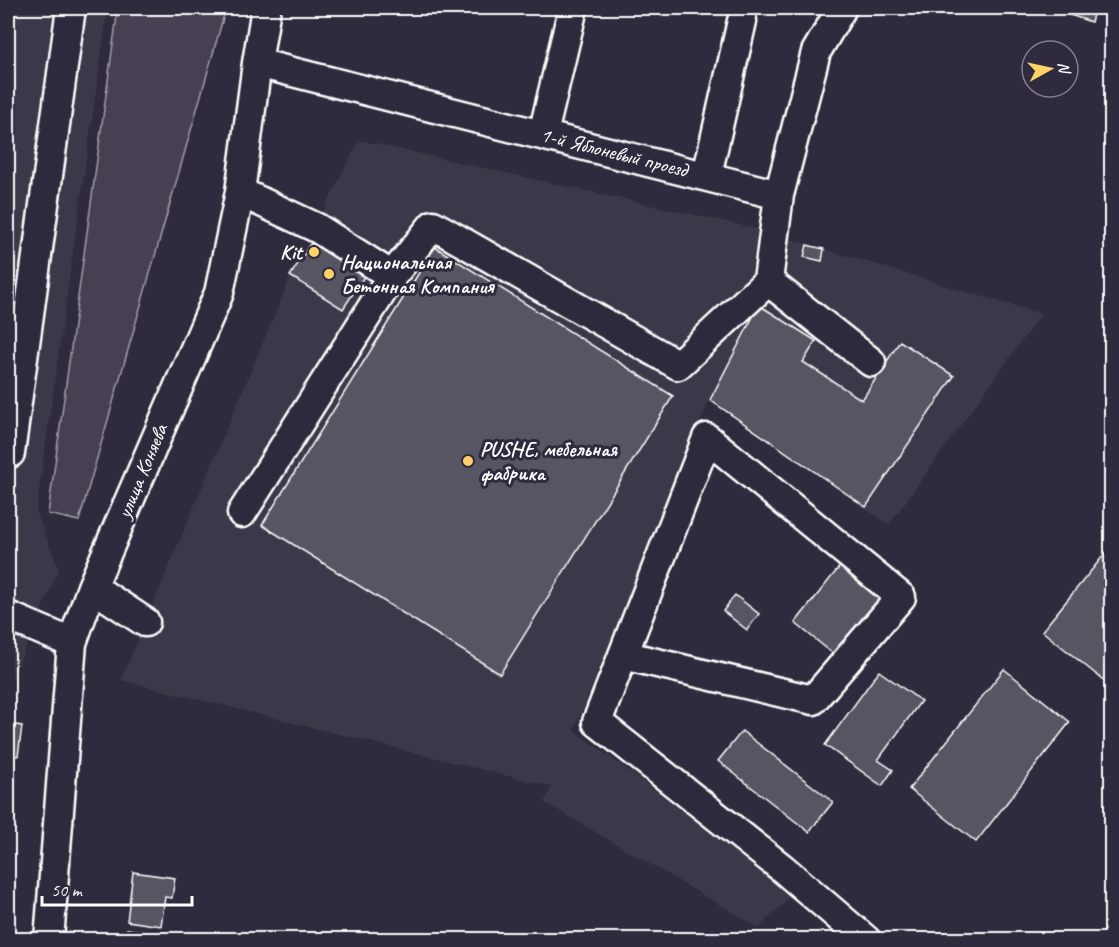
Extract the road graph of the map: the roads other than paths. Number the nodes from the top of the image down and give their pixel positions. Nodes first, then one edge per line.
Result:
1 (71, 8) edge
2 (266, 8) edge
3 (573, 8) edge
4 (842, 8) edge
5 (742, 21) dead end
6 (256, 63) junction
7 (543, 134) junction
8 (707, 176) junction
9 (240, 192) junction
10 (778, 195) junction
11 (392, 276) junction
12 (768, 281) junction
13 (871, 362) dead end
14 (8, 453) edge
15 (242, 513) dead end
16 (92, 587) junction
17 (8, 616) edge
18 (145, 622) dead end
19 (72, 643) junction
20 (623, 655) junction
21 (49, 939) edge
22 (866, 939) edge

1 - 14 street
2 - 6 street, улица Коняева
3 - 7 street
4 - 10 street
5 - 8 street
6 - 7 street, 1-й Яблоневый проезд
6 - 9 street, улица Коняева
7 - 8 street, 1-й Яблоневый проезд
8 - 10 street, 1-й Яблоневый проезд
9 - 11 street
9 - 16 street, улица Коняева
10 - 12 street
11 - 12 street
11 - 15 street
12 - 13 street
16 - 18 street
16 - 19 street, улица Коняева
17 - 19 street
19 - 21 street, улица Коняева
20 - 20 street
20 - 22 street

